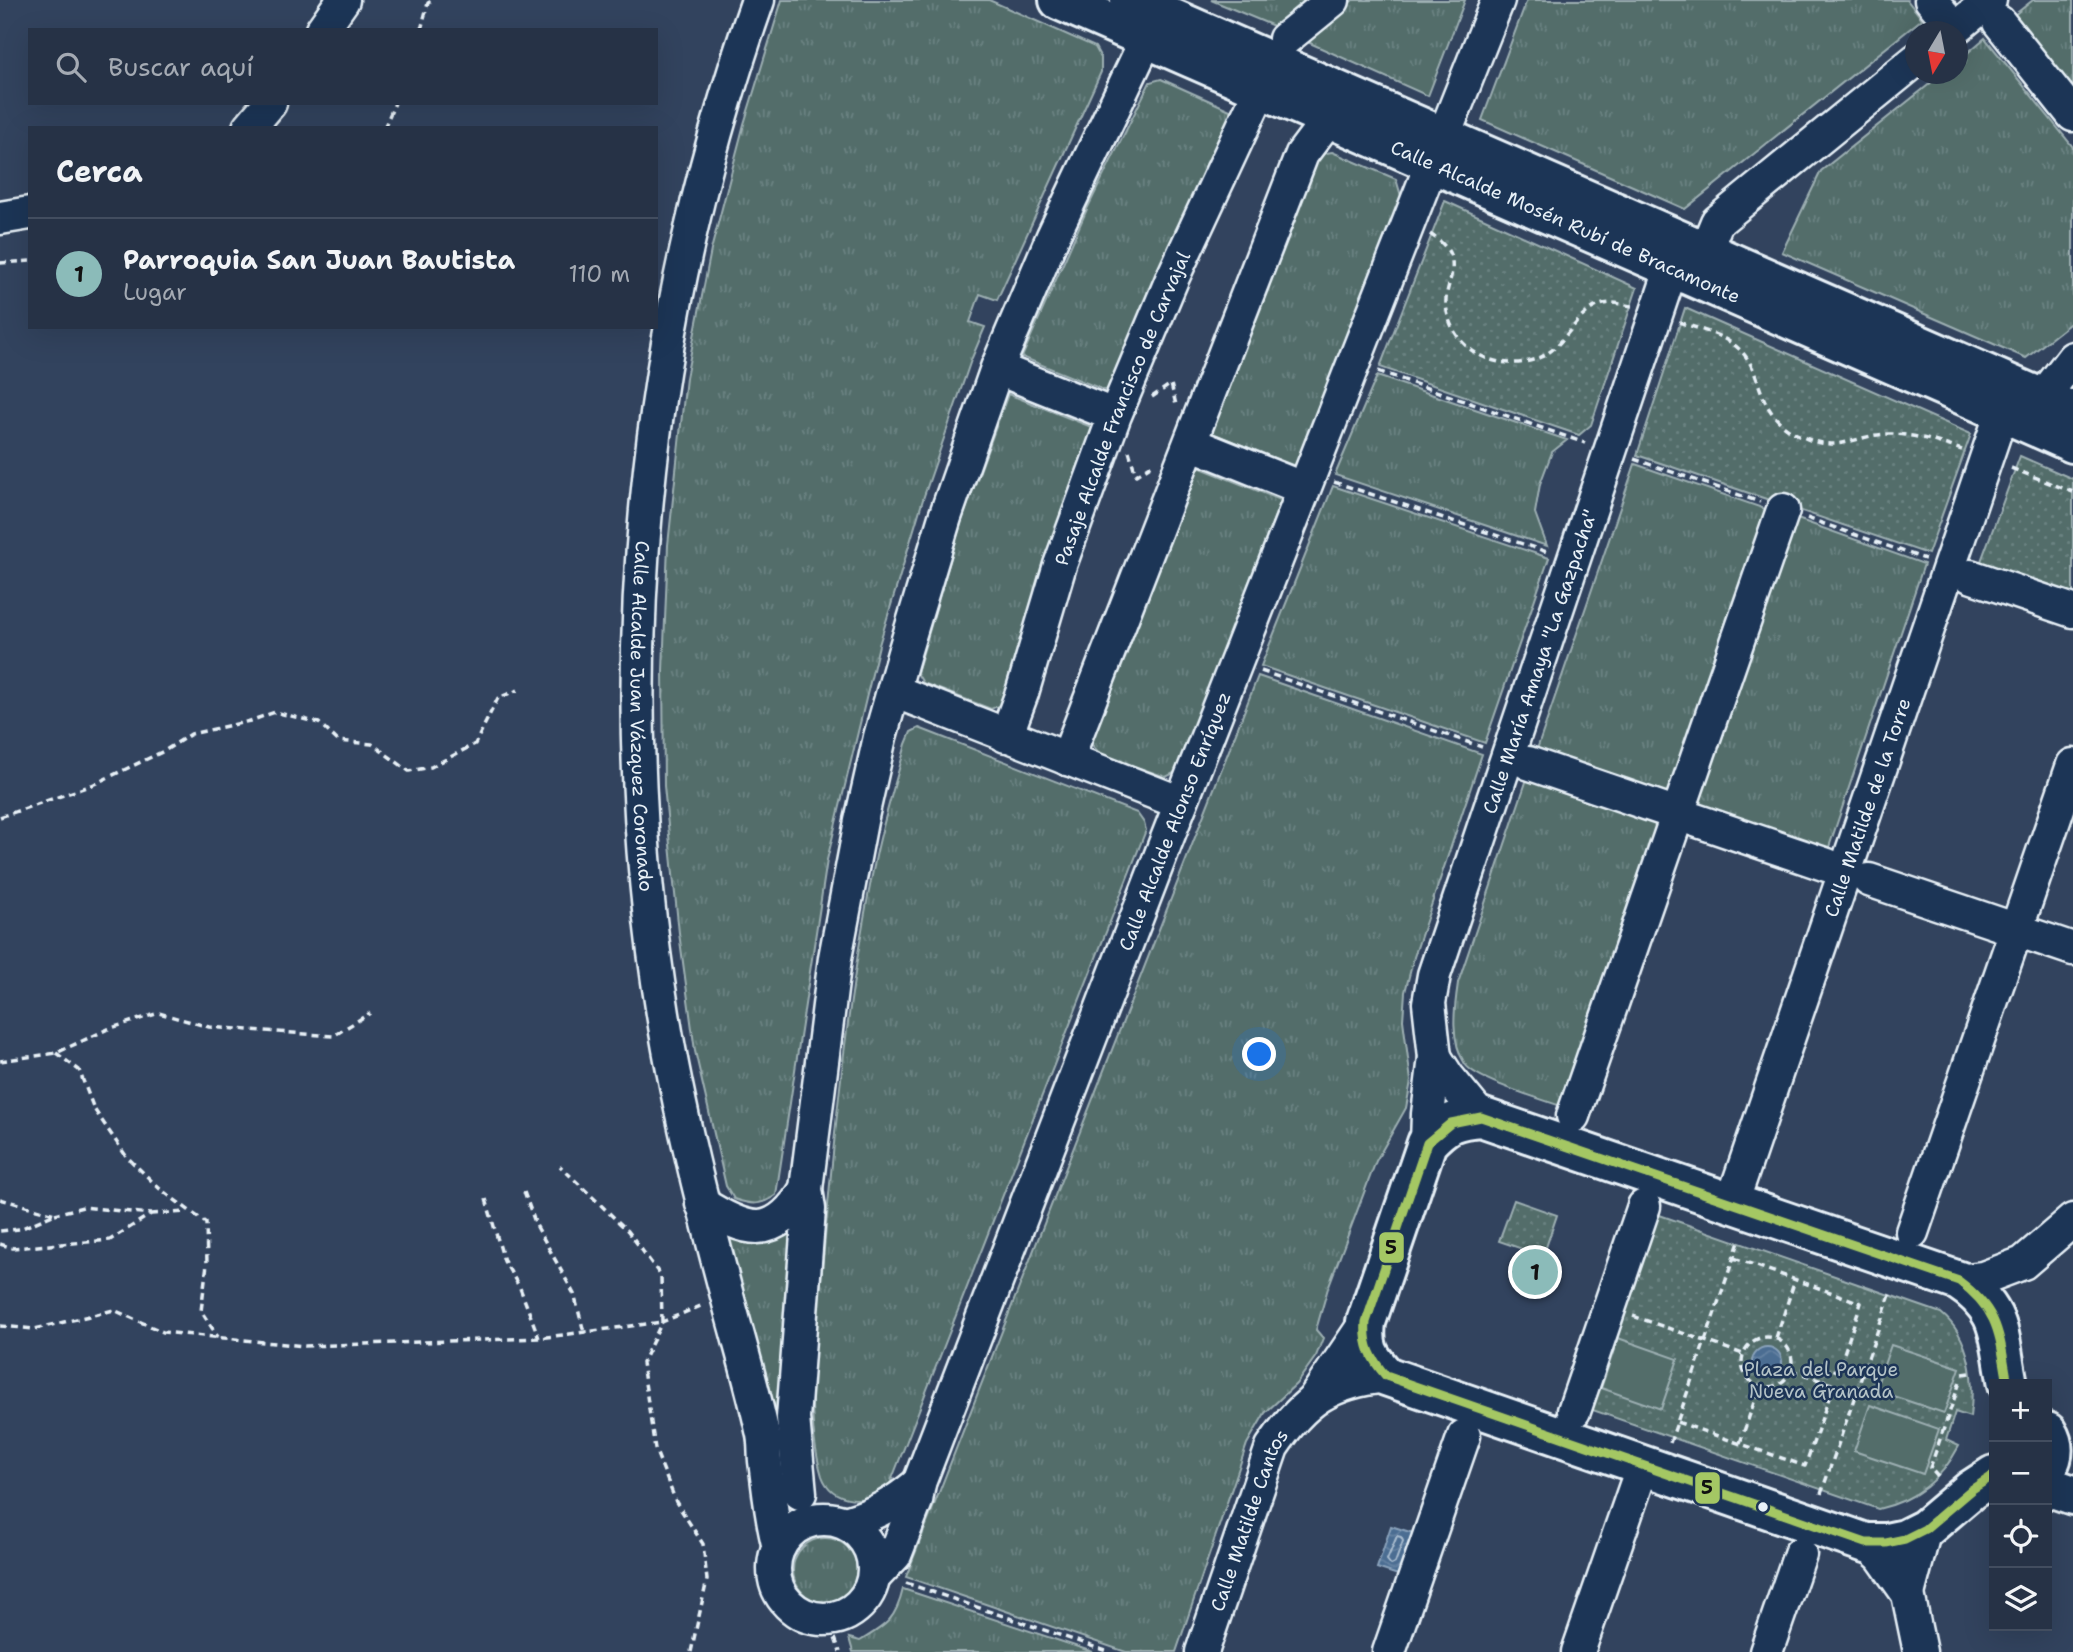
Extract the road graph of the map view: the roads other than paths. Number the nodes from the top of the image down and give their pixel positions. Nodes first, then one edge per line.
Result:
1 (343, 0) edge
2 (758, 0) edge
3 (1059, 0) edge
4 (1130, 0) edge
5 (1333, 0) edge
6 (1498, 0) edge
7 (1994, 11) edge
8 (1941, 14) edge
9 (323, 28) edge
10 (1147, 38) junction
11 (1285, 39) dead end
12 (1905, 69) edge
13 (1261, 88) junction
14 (268, 105) edge
15 (2073, 115) edge
16 (1329, 118) junction
17 (251, 126) edge
18 (1438, 150) junction
19 (28, 213) edge
20 (0, 218) edge
21 (1689, 259) junction
22 (2073, 358) edge
23 (1011, 374) dead end
24 (2058, 405) edge
25 (1106, 412) dead end
26 (2002, 412) junction
27 (2073, 443) edge
28 (1200, 447) dead end
29 (1292, 484) dead end
30 (1783, 510) dead end
31 (1970, 576) dead end
32 (2073, 611) edge
33 (894, 691) junction
34 (1006, 736) junction
35 (1067, 759) junction
36 (1528, 763) dead end
37 (2073, 765) edge
38 (1181, 803) junction
39 (1677, 814) junction
40 (1827, 865) dead end
41 (1869, 880) dead end
42 (2016, 930) junction
43 (2073, 949) edge
44 (1435, 1057) junction
45 (1573, 1115) dead end
46 (1481, 1117) junction
47 (1427, 1143) junction
48 (806, 1189) junction
49 (702, 1203) junction
50 (1732, 1203) junction
51 (1644, 1206) dead end
52 (2073, 1220) edge
53 (1912, 1232) dead end
54 (2023, 1263) junction
55 (1959, 1281) junction
56 (1366, 1322) junction
57 (1997, 1323) junction
58 (1386, 1376) junction
59 (2007, 1379) edge
60 (1314, 1399) junction
61 (1573, 1411) dead end
62 (764, 1434) junction
63 (1464, 1436) dead end
64 (1656, 1454) junction
65 (1989, 1478) edge
66 (919, 1483) junction
67 (2052, 1488) edge
68 (2073, 1495) edge
69 (806, 1507) junction
70 (845, 1523) junction
71 (1925, 1529) junction
72 (1866, 1542) junction
73 (779, 1547) junction
74 (1800, 1553) dead end
75 (886, 1578) junction
76 (1908, 1594) junction
77 (1202, 1652) edge
78 (1390, 1652) edge
79 (1578, 1652) edge
80 (1766, 1652) edge
81 (1920, 1652) edge

1 - 9 street
2 - 49 street, Calle Alcalde Juan Vázquez Coronado
3 - 10 main road, Calle Alcalde Mosén Rubí de Bracamonte
4 - 18 main road, Calle Alcalde Mosén Rubí de Bracamonte
5 - 11 street
6 - 18 street, Calle Alcalde Alonso Enríquez
7 - 8 street
7 - 15 street
10 - 13 main road, Calle Alcalde Mosén Rubí de Bracamonte
10 - 33 street
12 - 21 street, Calle María Amaya "La Gazpacha"
13 - 16 main road, Calle Alcalde Mosén Rubí de Bracamonte
13 - 34 street, Pasaje Alcalde Francisco de Carvajal
14 - 17 street
16 - 18 main road, Calle Alcalde Mosén Rubí de Bracamonte
16 - 35 street
18 - 21 main road, Calle Alcalde Mosén Rubí de Bracamonte
18 - 38 street, Calle Alcalde Alonso Enríquez
19 - 20 street
21 - 24 main road, Calle Alcalde Mosén Rubí de Bracamonte
21 - 26 main road, Calle Alcalde Mosén Rubí de Bracamonte
21 - 44 street, Calle María Amaya "La Gazpacha"
22 - 24 street
23 - 25 street
26 - 27 main road, Calle Alcalde Mosén Rubí de Bracamonte
26 - 50 street, Calle Matilde de la Torre
28 - 29 street
30 - 39 street
31 - 32 street
33 - 34 street
33 - 48 street
34 - 35 street
35 - 38 street
36 - 39 street
37 - 42 street
38 - 66 street, Calle Alcalde Alonso Enríquez
39 - 40 street
39 - 45 street
41 - 42 street
42 - 43 street
42 - 53 street
44 - 46 street, Calle María Amaya "La Gazpacha"
44 - 47 street, Calle María Amaya "La Gazpacha"
46 - 47 main road
46 - 50 main road
47 - 56 main road
48 - 49 street
48 - 69 street
49 - 62 street, Calle Alcalde Juan Vázquez Coronado
50 - 55 main road
51 - 61 street
52 - 54 street
54 - 55 street
54 - 57 street
55 - 57 main road
56 - 58 main road
56 - 60 street, Calle Matilde Cantos
57 - 59 main road
58 - 60 street, Calle Matilde Cantos
58 - 64 main road
60 - 77 street, Calle Matilde Cantos
62 - 69 street, Calle Alcalde Juan Vázquez Coronado
62 - 73 street, Calle Alcalde Juan Vázquez Coronado
63 - 78 street
64 - 72 main road
64 - 79 street
65 - 71 main road
66 - 70 street
66 - 75 street, Calle Alcalde Alonso Enríquez
67 - 68 main road
69 - 70 street
69 - 73 street
70 - 75 street
71 - 72 main road
71 - 76 street
72 - 76 street
73 - 75 street
74 - 80 street
76 - 81 street

